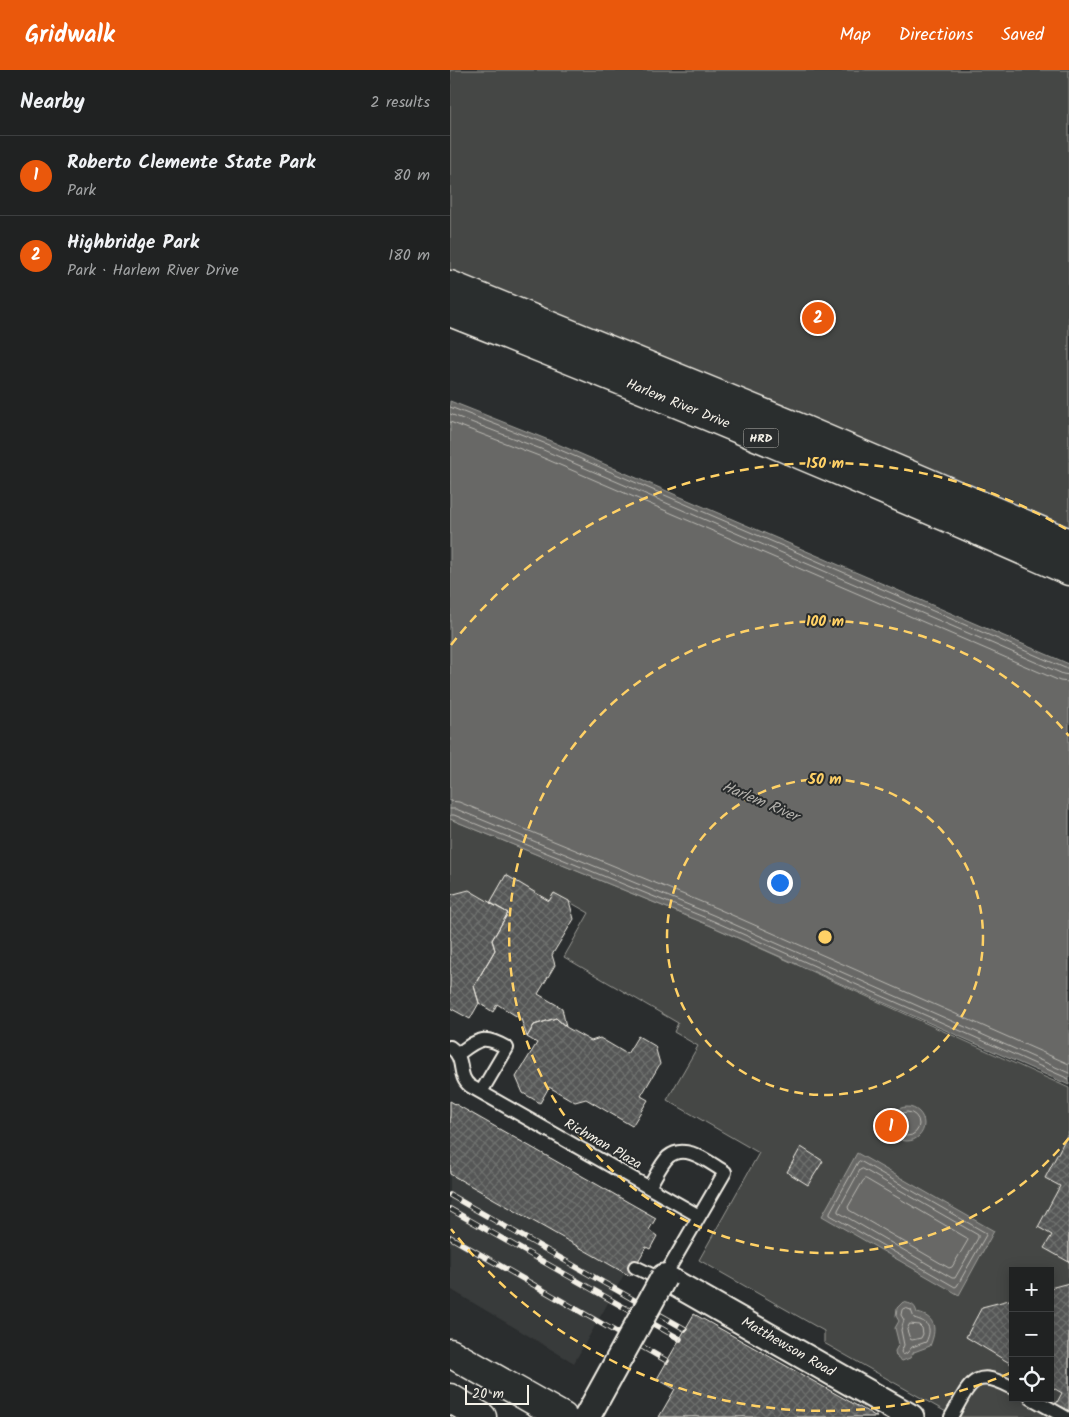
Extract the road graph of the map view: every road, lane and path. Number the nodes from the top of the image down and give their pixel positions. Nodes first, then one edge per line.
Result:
1 (450, 285) edge
2 (450, 312) edge
3 (1069, 544) edge
4 (1069, 572) edge
5 (454, 1050) edge
6 (481, 1092) junction
7 (650, 1188) junction
8 (699, 1216) junction
9 (635, 1267) dead end
10 (664, 1277) junction
11 (450, 1354) edge
12 (1009, 1386) edge
13 (450, 1398) edge
14 (1038, 1402) edge
15 (450, 1414) edge
16 (456, 1417) edge
17 (482, 1417) edge
18 (563, 1417) edge
19 (586, 1417) edge
20 (910, 1417) edge
21 (951, 1417) edge
22 (1064, 1417) edge

1 - 3 highway, Harlem River Drive / HRD
2 - 4 highway, Harlem River Drive / HRD
5 - 6 lane, Richman Plaza
5 - 6 lane
6 - 7 lane, Richman Plaza
7 - 8 lane, Richman Plaza
7 - 8 lane
8 - 10 lane
9 - 20 lane
10 - 19 street, bridge
10 - 20 street, Matthewson Road
11 - 18 highway
12 - 21 lane
13 - 17 highway
14 - 22 lane
15 - 16 highway

